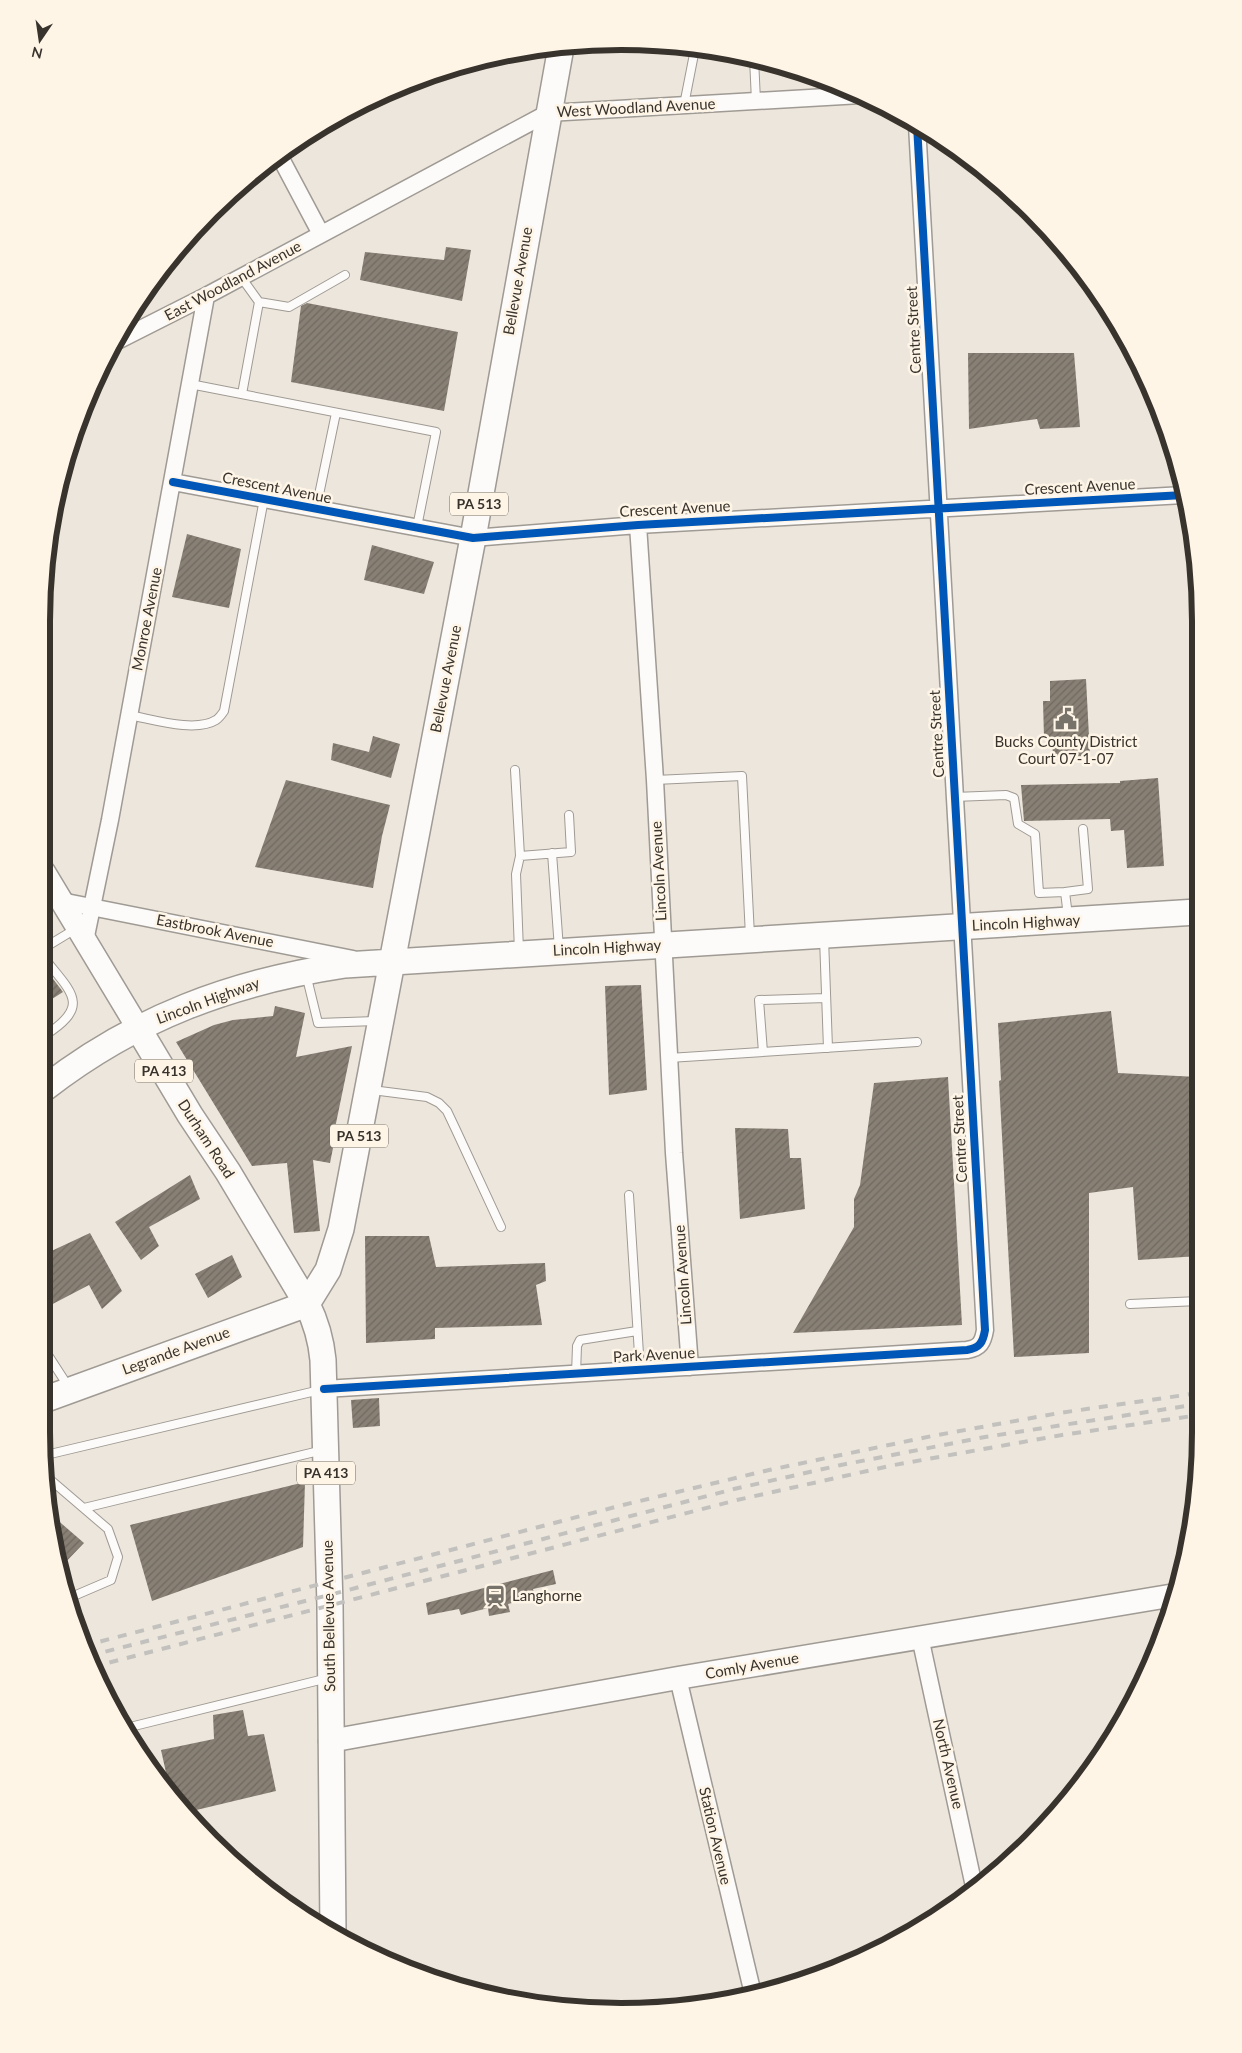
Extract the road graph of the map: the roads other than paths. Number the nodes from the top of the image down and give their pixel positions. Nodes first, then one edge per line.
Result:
1 (560, 54) edge
2 (694, 55) edge
3 (754, 66) edge
4 (846, 96) edge
5 (756, 101) junction
6 (684, 105) junction
7 (548, 114) junction
8 (917, 133) edge
9 (282, 161) edge
10 (321, 234) junction
11 (345, 275) dead end
12 (242, 277) junction
13 (206, 296) junction
14 (260, 302) junction
15 (125, 336) edge
16 (190, 384) junction
17 (242, 394) junction
18 (336, 413) junction
19 (173, 482) junction
20 (1178, 495) edge
21 (264, 499) junction
22 (938, 508) junction
23 (316, 509) junction
24 (638, 524) junction
25 (417, 528) junction
26 (473, 538) junction
27 (129, 715) junction
28 (515, 770) dead end
29 (655, 780) junction
30 (954, 797) junction
31 (569, 815) dead end
32 (1083, 829) dead end
33 (552, 853) junction
34 (520, 856) junction
35 (50, 882) edge
36 (1065, 892) junction
37 (61, 901) junction
38 (92, 907) junction
39 (1192, 912) edge
40 (1068, 921) junction
41 (962, 927) junction
42 (81, 934) junction
43 (824, 936) junction
44 (751, 940) junction
45 (663, 945) junction
46 (50, 946) edge
47 (559, 951) junction
48 (520, 953) junction
49 (381, 962) junction
50 (50, 966) edge
51 (305, 971) junction
52 (826, 998) junction
53 (380, 1021) junction
54 (138, 1028) junction
55 (50, 1032) edge
56 (917, 1042) dead end
57 (828, 1048) junction
58 (763, 1052) junction
59 (669, 1058) junction
60 (50, 1084) edge
61 (368, 1090) junction
62 (629, 1195) dead end
63 (501, 1227) dead end
64 (1192, 1301) edge
65 (307, 1304) junction
66 (1130, 1304) dead end
67 (637, 1331) junction
68 (982, 1342) joint
69 (50, 1358) edge
70 (690, 1367) junction
71 (640, 1370) junction
72 (576, 1374) junction
73 (324, 1389) junction
74 (71, 1390) junction
75 (50, 1398) edge
76 (326, 1450) junction
77 (51, 1454) edge
78 (52, 1481) edge
79 (84, 1508) junction
80 (74, 1596) edge
81 (1166, 1603) edge
82 (920, 1637) junction
83 (330, 1678) junction
84 (678, 1678) junction
85 (132, 1727) edge
86 (330, 1741) junction
87 (973, 1882) edge
88 (333, 1926) edge
89 (752, 1988) edge

1 - 7 main road, Bellevue Avenue / PA 513
2 - 6 lane
3 - 5 lane
4 - 5 street, West Woodland Avenue
5 - 6 street, West Woodland Avenue
6 - 7 street, West Woodland Avenue
7 - 10 street, West Woodland Avenue
7 - 26 main road, Bellevue Avenue / PA 513
8 - 22 street, Centre Street
9 - 10 street
10 - 12 street, East Woodland Avenue
11 - 14 lane
12 - 13 street, East Woodland Avenue
12 - 14 lane
13 - 15 street, East Woodland Avenue
13 - 16 street, Monroe Avenue
14 - 17 lane
16 - 17 lane
16 - 19 street, Monroe Avenue
17 - 18 lane
18 - 23 lane
18 - 25 lane
19 - 21 street, Crescent Avenue
19 - 27 street, Monroe Avenue
20 - 22 street, Crescent Avenue
21 - 23 street, Crescent Avenue
21 - 27 lane
22 - 24 street, Crescent Avenue
22 - 30 street, Centre Street
23 - 25 street, Crescent Avenue
24 - 26 street, Crescent Avenue
24 - 29 street, Lincoln Avenue
25 - 26 street, Crescent Avenue
26 - 49 main road, Bellevue Avenue / PA 513
27 - 38 street, Monroe Avenue
28 - 34 lane
29 - 44 lane
29 - 45 street, Lincoln Avenue
30 - 36 lane
30 - 41 street, Centre Street
31 - 33 lane
32 - 36 lane
33 - 34 lane
33 - 47 lane
34 - 48 lane
35 - 37 street, Durham Road
36 - 40 lane
37 - 38 street, Eastbrook Avenue
37 - 42 street, Durham Road
38 - 42 street, Monroe Avenue
38 - 49 street, Eastbrook Avenue
39 - 40 main road, Lincoln Highway
40 - 41 main road, Lincoln Highway
41 - 43 main road, Lincoln Highway
41 - 68 street, Centre Street
42 - 46 lane
42 - 54 street, Durham Road
43 - 44 main road, Lincoln Highway
43 - 52 lane
44 - 45 main road, Lincoln Highway
45 - 47 main road, Lincoln Highway
45 - 59 street, Lincoln Avenue
47 - 48 main road, Lincoln Highway
48 - 49 main road, Lincoln Highway
49 - 51 main road, Lincoln Highway
49 - 53 main road, Bellevue Avenue / PA 513
50 - 55 lane
51 - 53 lane
51 - 54 main road, Lincoln Highway
52 - 57 lane
52 - 58 lane
53 - 61 main road, Bellevue Avenue / PA 513
54 - 60 main road, Lincoln Highway
54 - 65 main road, Durham Road / PA 413
56 - 57 lane
57 - 58 lane
58 - 59 lane
59 - 70 street, Lincoln Avenue
61 - 63 lane
61 - 65 main road, Bellevue Avenue / PA 513
62 - 67 lane
64 - 66 lane
65 - 73 main road, South Bellevue Avenue / PA 413
65 - 74 main road, Legrande Avenue
67 - 71 lane
67 - 72 lane
68 - 70 street, Park Avenue
69 - 74 lane
70 - 71 street, Park Avenue
71 - 72 street, Park Avenue
72 - 73 street, Park Avenue
73 - 76 main road, South Bellevue Avenue / PA 413
73 - 77 lane
74 - 75 main road, Legrande Avenue
76 - 79 lane
76 - 83 main road, South Bellevue Avenue / PA 413
78 - 79 lane
79 - 80 lane
81 - 82 street, Comly Avenue
82 - 84 street, Comly Avenue
82 - 87 street, North Avenue
83 - 85 lane
83 - 86 main road, South Bellevue Avenue / PA 413
84 - 86 street, Comly Avenue
84 - 89 street, Station Avenue
86 - 88 main road, South Bellevue Avenue / PA 413

